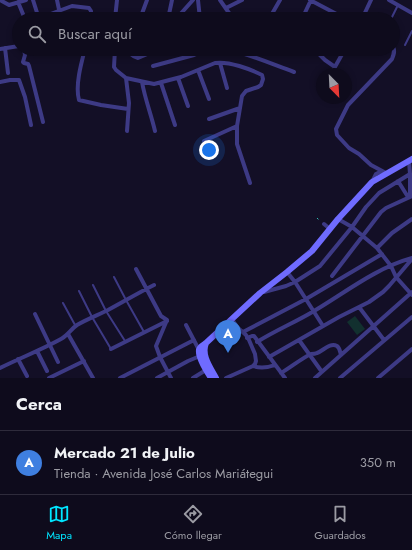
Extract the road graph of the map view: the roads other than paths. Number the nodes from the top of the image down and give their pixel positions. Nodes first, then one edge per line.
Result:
1 (0, 0) edge
2 (26, 0) edge
3 (33, 0) edge
4 (57, 0) edge
5 (117, 0) edge
6 (148, 0) edge
7 (172, 0) edge
8 (193, 0) edge
9 (198, 0) edge
10 (220, 0) edge
11 (242, 0) edge
12 (280, 0) edge
13 (311, 0) edge
14 (372, 0) edge
15 (388, 0) edge
16 (18, 2) junction
17 (398, 5) junction
18 (226, 8) junction
19 (59, 10) junction
20 (22, 12) edge
21 (36, 12) edge
22 (54, 12) edge
23 (92, 12) edge
24 (116, 12) edge
25 (143, 12) edge
26 (169, 12) edge
27 (182, 12) edge
28 (199, 12) edge
29 (228, 12) edge
30 (273, 12) edge
31 (305, 12) edge
32 (334, 12) edge
33 (366, 12) edge
34 (394, 12) edge
35 (412, 13) edge
36 (412, 31) edge
37 (405, 45) dead end
38 (12, 47) edge
39 (5, 48) junction
40 (0, 49) edge
41 (25, 56) edge
42 (84, 56) edge
43 (115, 56) edge
44 (133, 56) edge
45 (143, 56) edge
46 (190, 56) edge
47 (252, 56) edge
48 (321, 56) edge
49 (341, 56) edge
50 (393, 56) edge
51 (220, 63) junction
52 (154, 66) dead end
53 (335, 67) joint
54 (198, 70) junction
55 (294, 72) dead end
56 (8, 73) dead end
57 (126, 78) junction
58 (178, 78) junction
59 (0, 82) edge
60 (142, 82) junction
61 (161, 83) junction
62 (227, 88) dead end
63 (209, 99) dead end
64 (188, 106) dead end
65 (240, 108) junction
66 (128, 109) junction
67 (209, 119) dead end
68 (43, 122) dead end
69 (31, 125) dead end
70 (175, 125) dead end
71 (237, 126) junction
72 (127, 131) dead end
73 (155, 131) dead end
74 (204, 141) dead end
75 (410, 160) edge
76 (384, 172) junction
77 (410, 174) junction
78 (398, 181) junction
79 (250, 183) dead end
80 (410, 196) edge
81 (338, 219) junction
82 (412, 219) edge
83 (324, 224) road end
84 (352, 228) junction
85 (330, 229) junction
86 (363, 236) junction
87 (377, 248) junction
88 (382, 254) junction
89 (412, 259) edge
90 (391, 266) junction
91 (136, 269) dead end
92 (287, 272) junction
93 (332, 276) dead end
94 (114, 277) dead end
95 (396, 277) junction
96 (295, 282) junction
97 (93, 285) dead end
98 (154, 285) dead end
99 (147, 289) junction
100 (79, 291) dead end
101 (260, 293) junction
102 (411, 293) edge
103 (306, 299) junction
104 (126, 300) junction
105 (63, 303) dead end
106 (359, 307) junction
107 (106, 311) junction
108 (314, 311) junction
109 (35, 314) dead end
110 (92, 317) junction
111 (412, 317) edge
112 (232, 319) junction
113 (167, 320) junction
114 (186, 325) dead end
115 (76, 326) junction
116 (323, 326) junction
117 (373, 326) junction
118 (144, 332) junction
119 (242, 332) junction
120 (68, 334) junction
121 (248, 338) junction
122 (194, 340) junction
123 (299, 340) junction
124 (384, 340) junction
125 (125, 341) junction
126 (257, 342) junction
127 (206, 343) junction
128 (50, 345) junction
129 (412, 348) edge
130 (112, 349) joint
131 (37, 351) junction
132 (199, 353) junction
133 (310, 355) junction
134 (341, 355) junction
135 (160, 357) junction
136 (269, 358) junction
137 (18, 359) junction
138 (84, 361) junction
139 (58, 362) dead end
140 (275, 365) junction
141 (253, 366) junction
142 (0, 368) edge
143 (206, 370) junction
144 (47, 371) dead end
145 (167, 372) junction
146 (322, 372) junction
147 (281, 373) junction
148 (27, 376) dead end
149 (49, 378) edge
150 (93, 378) edge
151 (120, 378) edge
152 (157, 378) edge
153 (170, 378) edge
154 (193, 378) edge
155 (211, 378) edge
156 (216, 378) edge
157 (226, 378) edge
158 (285, 378) edge
159 (315, 378) edge
160 (340, 378) edge
161 (378, 378) edge

1 - 16 street
2 - 16 street
3 - 21 street
4 - 19 street
5 - 24 street
6 - 25 street
7 - 26 street
8 - 27 street
9 - 28 street
10 - 18 street
11 - 18 street
12 - 30 street
13 - 31 street
13 - 32 street
14 - 33 street
15 - 17 street
16 - 20 street
17 - 34 lane
17 - 35 street
18 - 29 street
19 - 22 street
19 - 23 street
36 - 37 lane
38 - 39 street
39 - 40 street
39 - 56 street
41 - 68 street
42 - 66 street
43 - 57 street
44 - 45 street
46 - 52 street
47 - 55 street
48 - 53 street
49 - 53 street
50 - 76 street
51 - 54 street
51 - 62 street
51 - 65 street
54 - 58 street
54 - 63 street
57 - 60 street
57 - 66 street
58 - 61 street
58 - 64 street
59 - 69 street
60 - 61 street
60 - 73 street
61 - 70 street
65 - 67 street
65 - 71 street
66 - 72 street
71 - 74 street
71 - 79 street
75 - 76 street
75 - 77 street
76 - 81 street
77 - 78 street
77 - 80 street
78 - 80 street
78 - 84 street
80 - 86 street
81 - 84 street
81 - 85 street
82 - 87 street
83 - 85 street
84 - 86 street
84 - 96 street
85 - 92 street
86 - 87 street
86 - 93 street
87 - 88 street
88 - 90 street
88 - 103 street
89 - 90 street
89 - 95 street
90 - 95 street
90 - 108 street
91 - 99 street
92 - 96 street
92 - 101 street
94 - 104 lane
95 - 102 street
95 - 106 street
96 - 101 street
96 - 103 street
97 - 107 lane
98 - 99 street
99 - 104 street
99 - 113 street
100 - 110 lane
101 - 112 street
102 - 117 street
103 - 108 street
103 - 119 street
104 - 107 street
104 - 118 lane
105 - 115 lane
106 - 116 street
106 - 117 street
107 - 110 street
107 - 125 lane
108 - 116 street
108 - 126 street
109 - 128 street
110 - 115 street
110 - 130 lane
111 - 124 street
112 - 119 street
112 - 127 street
113 - 118 street
113 - 135 street
114 - 122 street
115 - 120 street
116 - 123 street
117 - 124 street
117 - 134 street
118 - 125 street
119 - 121 street
120 - 128 street
120 - 138 street
121 - 126 street
121 - 141 street
122 - 132 street
122 - 135 street
123 - 133 street
123 - 136 street
124 - 160 street
125 - 130 street
126 - 136 street
127 - 132 street
127 - 156 street
128 - 131 street
128 - 139 street
129 - 161 street
131 - 137 street
131 - 144 street
132 - 143 street
132 - 145 street
133 - 134 street
133 - 146 street
133 - 147 street
134 - 146 street
135 - 145 street
135 - 151 street
136 - 140 street
137 - 142 street
137 - 148 street
138 - 149 street
138 - 150 street
140 - 141 street
140 - 147 street
141 - 157 street
143 - 154 street
143 - 155 street
145 - 152 street
145 - 153 street
146 - 159 street
147 - 158 street

